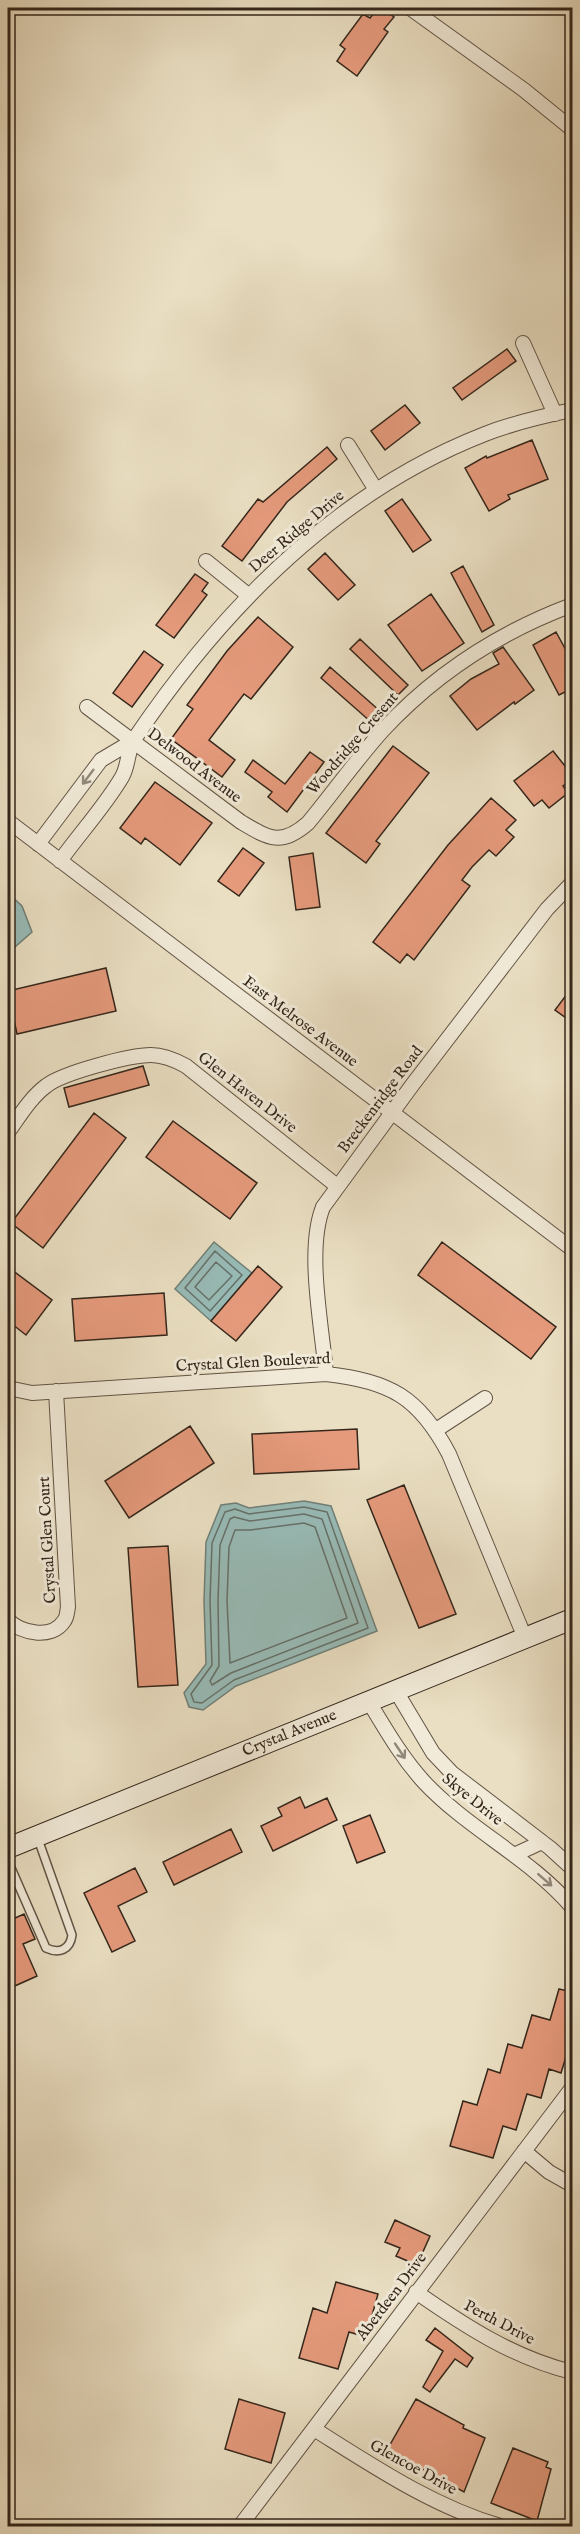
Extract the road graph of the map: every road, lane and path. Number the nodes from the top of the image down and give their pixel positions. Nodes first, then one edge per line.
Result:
1 (410, 8) edge
2 (573, 129) edge
3 (523, 343) dead end
4 (573, 410) edge
5 (555, 414) junction
6 (348, 445) dead end
7 (376, 490) junction
8 (206, 561) dead end
9 (248, 595) junction
10 (573, 605) edge
11 (87, 707) dead end
12 (133, 741) junction
13 (8, 821) edge
14 (287, 838) joint
15 (38, 844) junction
16 (60, 861) junction
17 (573, 883) edge
18 (393, 1113) junction
19 (8, 1132) edge
20 (337, 1186) junction
21 (573, 1249) edge
22 (326, 1374) junction
23 (8, 1388) edge
24 (56, 1391) junction
25 (485, 1398) dead end
26 (436, 1430) junction
27 (573, 1619) edge
28 (8, 1620) edge
29 (525, 1638) junction
30 (396, 1691) junction
31 (369, 1702) junction
32 (37, 1836) junction
33 (542, 1842) junction
34 (8, 1848) edge
35 (514, 1855) junction
36 (8, 1861) edge
37 (573, 1868) edge
38 (573, 1907) edge
39 (573, 2088) edge
40 (524, 2151) junction
41 (573, 2185) edge
42 (417, 2292) junction
43 (573, 2373) edge
44 (314, 2429) junction
45 (240, 2526) edge
46 (500, 2526) edge

1 - 2 street
3 - 5 street
4 - 5 street, Deer Ridge Drive
5 - 7 street, Deer Ridge Drive
6 - 7 street
7 - 9 street, Deer Ridge Drive
8 - 9 street
9 - 12 street, Deer Ridge Drive
10 - 14 street, Woodridge Cresent
11 - 12 street, Delwood Avenue
12 - 14 street, Delwood Avenue
12 -> 15 street, Deer Ridge Drive
12 - 16 street, Deer Ridge Drive
13 - 15 street, East Melrose Avenue
15 - 16 street, East Melrose Avenue
16 - 18 street, East Melrose Avenue
17 - 18 street, Breckenridge Road
18 - 20 street, Breckenridge Road
18 - 21 street, East Melrose Avenue
19 - 20 street, Glen Haven Drive
20 - 22 street, Breckenridge Road
22 - 24 street, Crystal Glen Boulevard
22 - 26 street, Crystal Glen Boulevard
23 - 24 street, Crystal Glen Boulevard
24 - 28 street, Crystal Glen Court
25 - 26 street
26 - 29 street, Crystal Glen Boulevard
27 - 29 street, Crystal Avenue
29 - 30 street, Crystal Avenue
30 - 31 street, Crystal Avenue
30 - 33 street, Skye Drive
31 - 32 street, Crystal Avenue
31 -> 35 street, Skye Drive
32 - 34 street, Crystal Avenue
32 - 36 lane
33 - 35 street
33 - 37 street, Skye Drive
35 -> 38 street, Skye Drive
39 - 40 street, Aberdeen Drive
40 - 41 street
40 - 42 street, Aberdeen Drive
42 - 43 street, Perth Drive
42 - 44 street, Aberdeen Drive
44 - 45 street, Aberdeen Drive
44 - 46 street, Glencoe Drive

